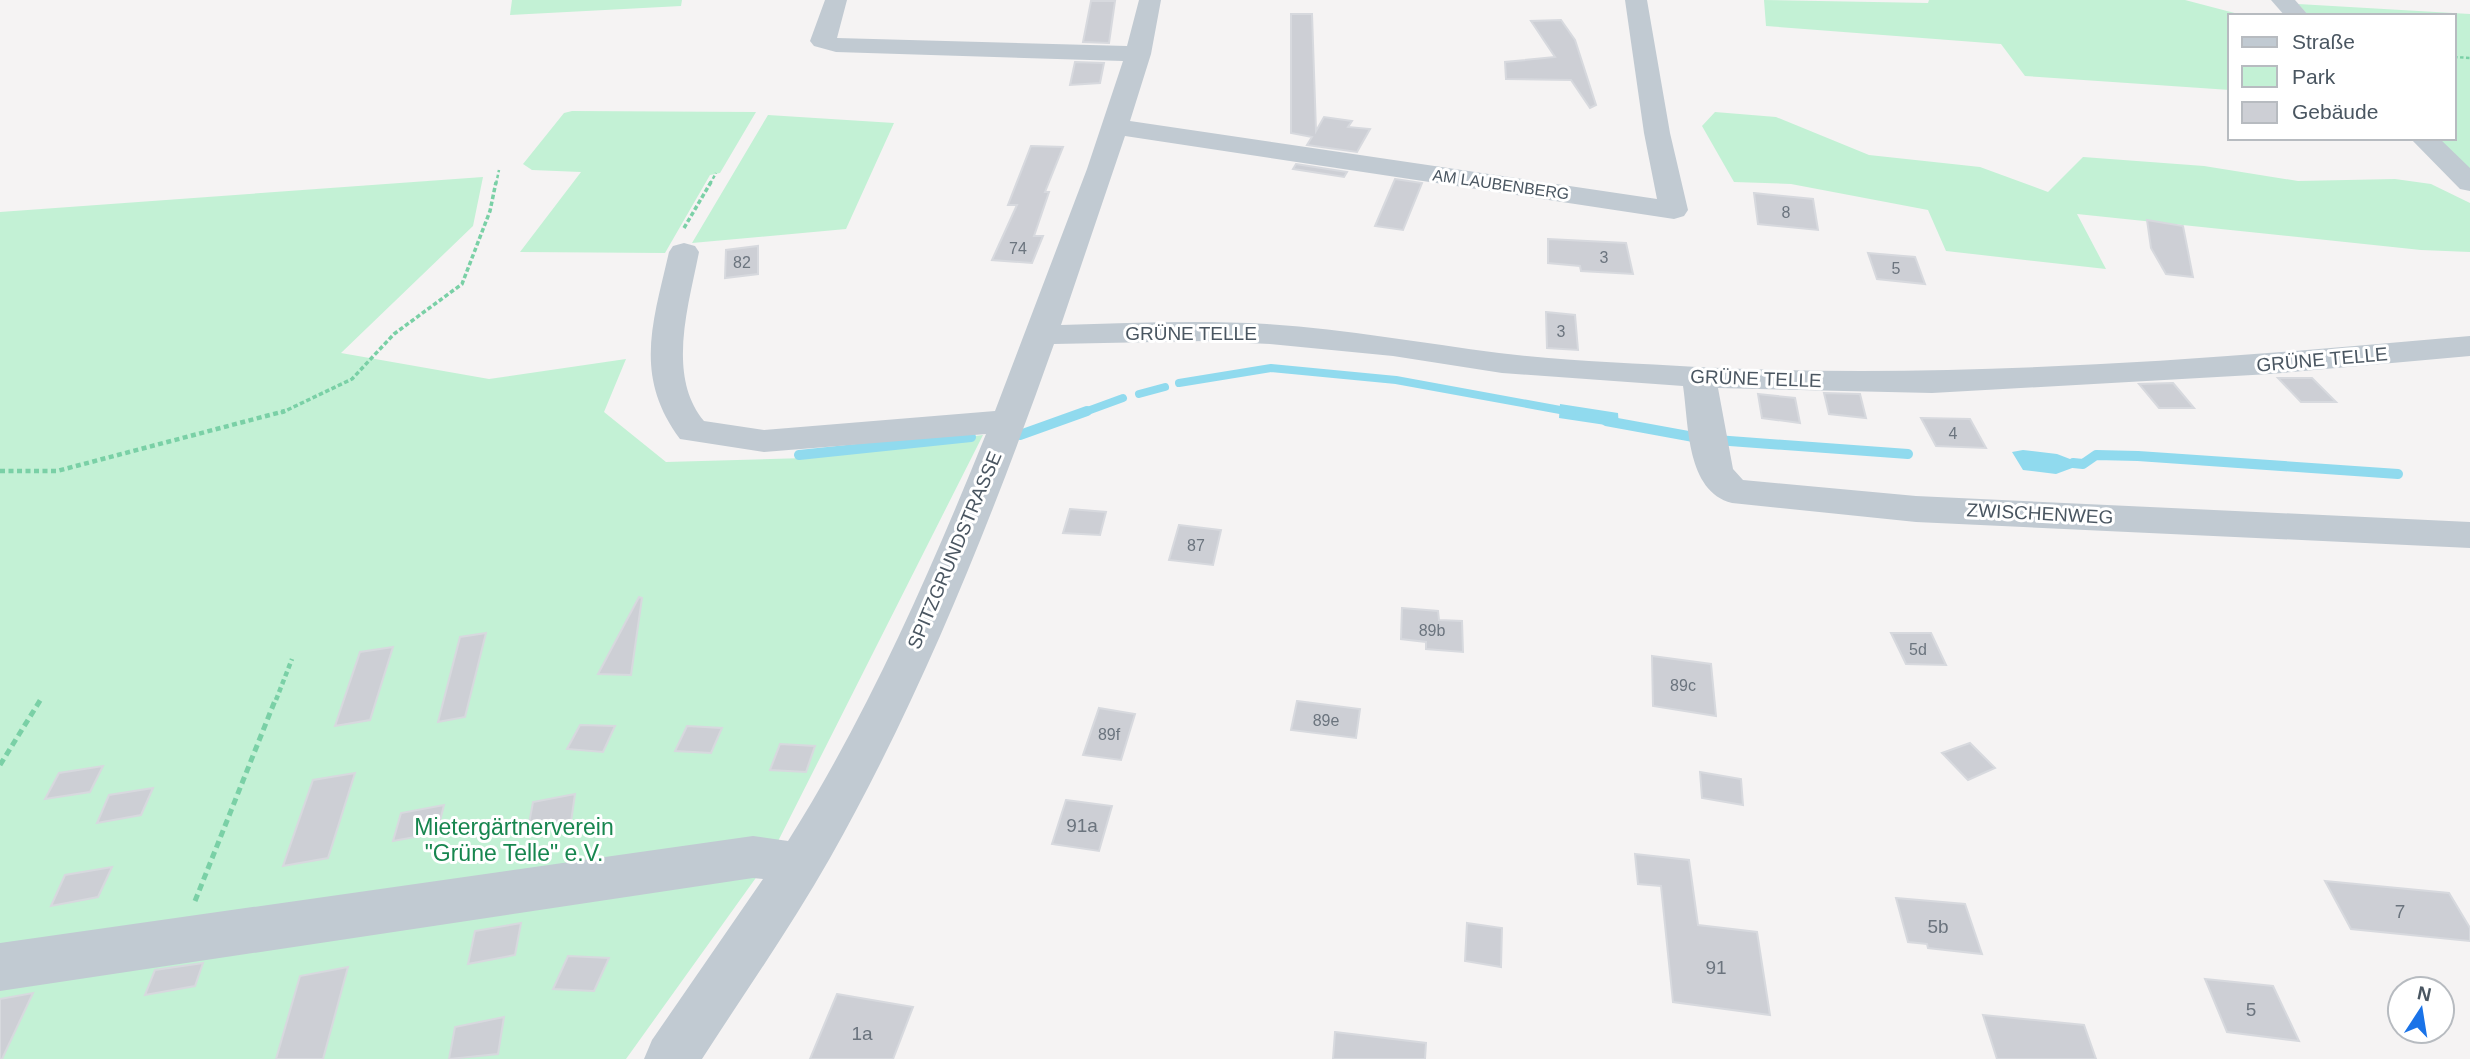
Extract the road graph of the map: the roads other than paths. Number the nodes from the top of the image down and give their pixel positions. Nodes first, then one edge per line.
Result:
1 (836, 0) edge
2 (1150, 0) edge
3 (1636, 0) edge
4 (2281, 0) edge
5 (2296, 14) edge
6 (1139, 54) junction
7 (1116, 127) junction
8 (2425, 140) edge
9 (2470, 183) edge
10 (684, 252) road end
11 (1043, 335) junction
12 (2470, 346) edge
13 (1699, 377) junction
14 (1009, 421) junction
15 (2470, 535) edge
16 (800, 864) junction
17 (0, 967) edge
18 (671, 1059) edge

1 - 6 street
2 - 6 street, SPITZGRUNDSTRASSE
3 - 7 street, AM LAUBENBERG
4 - 5 street
6 - 7 street, SPITZGRUNDSTRASSE
7 - 11 street, SPITZGRUNDSTRASSE
8 - 9 street
10 - 14 street
11 - 13 street, GRÜNE TELLE
11 - 14 street, SPITZGRUNDSTRASSE
12 - 13 street, GRÜNE TELLE
13 - 15 street, ZWISCHENWEG
14 - 16 street, SPITZGRUNDSTRASSE
16 - 17 street
16 - 18 street, SPITZGRUNDSTRASSE

